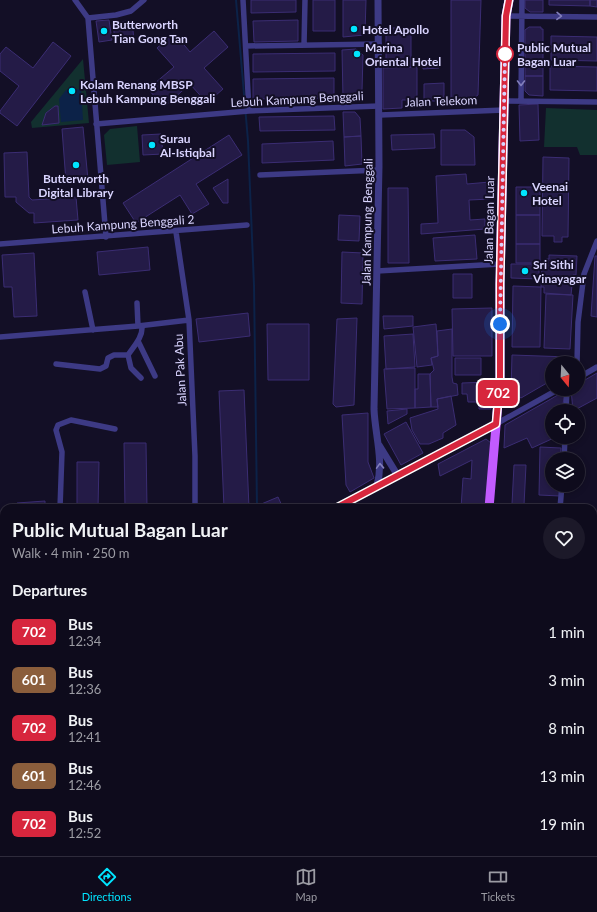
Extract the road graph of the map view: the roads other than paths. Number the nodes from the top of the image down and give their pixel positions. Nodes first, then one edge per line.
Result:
1 (74, 0) edge
2 (144, 0) edge
3 (244, 0) edge
4 (305, 0) edge
5 (378, 0) edge
6 (502, 0) edge
7 (509, 0) edge
8 (522, 0) edge
9 (506, 16) junction
10 (522, 16) junction
11 (597, 17) edge
12 (88, 18) junction
13 (378, 44) junction
14 (304, 45) junction
15 (246, 46) junction
16 (521, 101) junction
17 (597, 102) edge
18 (504, 105) junction
19 (379, 106) junction
20 (246, 111) junction
21 (380, 115) junction
22 (96, 124) junction
23 (379, 170) junction
24 (260, 175) dead end
25 (247, 225) dead end
26 (176, 232) junction
27 (106, 237) junction
28 (597, 241) edge
29 (0, 244) edge
30 (500, 264) junction
31 (377, 271) junction
32 (85, 292) dead end
33 (137, 303) dead end
34 (189, 320) junction
35 (140, 326) junction
36 (93, 330) junction
37 (0, 337) edge
38 (138, 341) junction
39 (128, 355) junction
40 (577, 356) edge
41 (56, 364) dead end
42 (597, 367) edge
43 (585, 374) edge
44 (155, 376) dead end
45 (141, 378) dead end
46 (546, 396) edge
47 (496, 424) junction
48 (115, 429) dead end
49 (379, 445) junction
50 (398, 476) junction
51 (377, 486) junction
52 (561, 492) edge
53 (60, 504) edge
54 (195, 504) edge
55 (343, 504) edge
56 (489, 504) edge
57 (560, 504) edge

1 - 12 street
2 - 12 street
3 - 15 street
4 - 14 street
5 - 13 street, Jalan Kampung Benggali
6 - 9 main road, Jalan Bagan Luar
7 - 9 main road, Jalan Bagan Luar
8 - 10 street
9 - 10 street
9 - 18 main road, Jalan Bagan Luar
10 -> 11 street
10 -> 16 street
12 - 22 street
13 - 14 street
13 - 19 street, Jalan Kampung Benggali
14 - 15 street
15 - 20 street
16 - 17 street, Jalan Telekom
16 - 18 street, Jalan Telekom
18 - 21 street, Jalan Telekom
18 - 30 main road, Jalan Bagan Luar
19 - 20 street, Lebuh Kampung Benggali
19 - 21 street, Jalan Kampung Benggali
20 - 22 street, Lebuh Kampung Benggali
21 - 23 street, Jalan Kampung Benggali
22 - 27 street
23 - 24 street
23 - 31 street, Jalan Kampung Benggali
25 - 26 street, Lebuh Kampung Benggali 2
26 - 27 street, Lebuh Kampung Benggali 2
26 - 34 street, Jalan Pak Abu
27 - 29 street, Lebuh Kampung Benggali 2
28 - 40 street
30 - 31 street
30 - 47 main road, Jalan Bagan Luar
31 - 49 street, Jalan Kampung Benggali
32 - 36 street
33 - 35 street
34 - 35 street
34 - 54 street, Jalan Pak Abu
35 - 36 street
35 - 38 street
36 - 37 street
38 - 39 street
38 - 44 street
39 - 41 street
39 - 45 street
42 - 43 street
46 - 47 street
47 - 50 street
47 - 56 main road, Jalan Bagan Luar
48 - 53 street
49 - 50 street
51 -> 49 street
50 - 51 street
51 - 55 street
52 - 57 street

